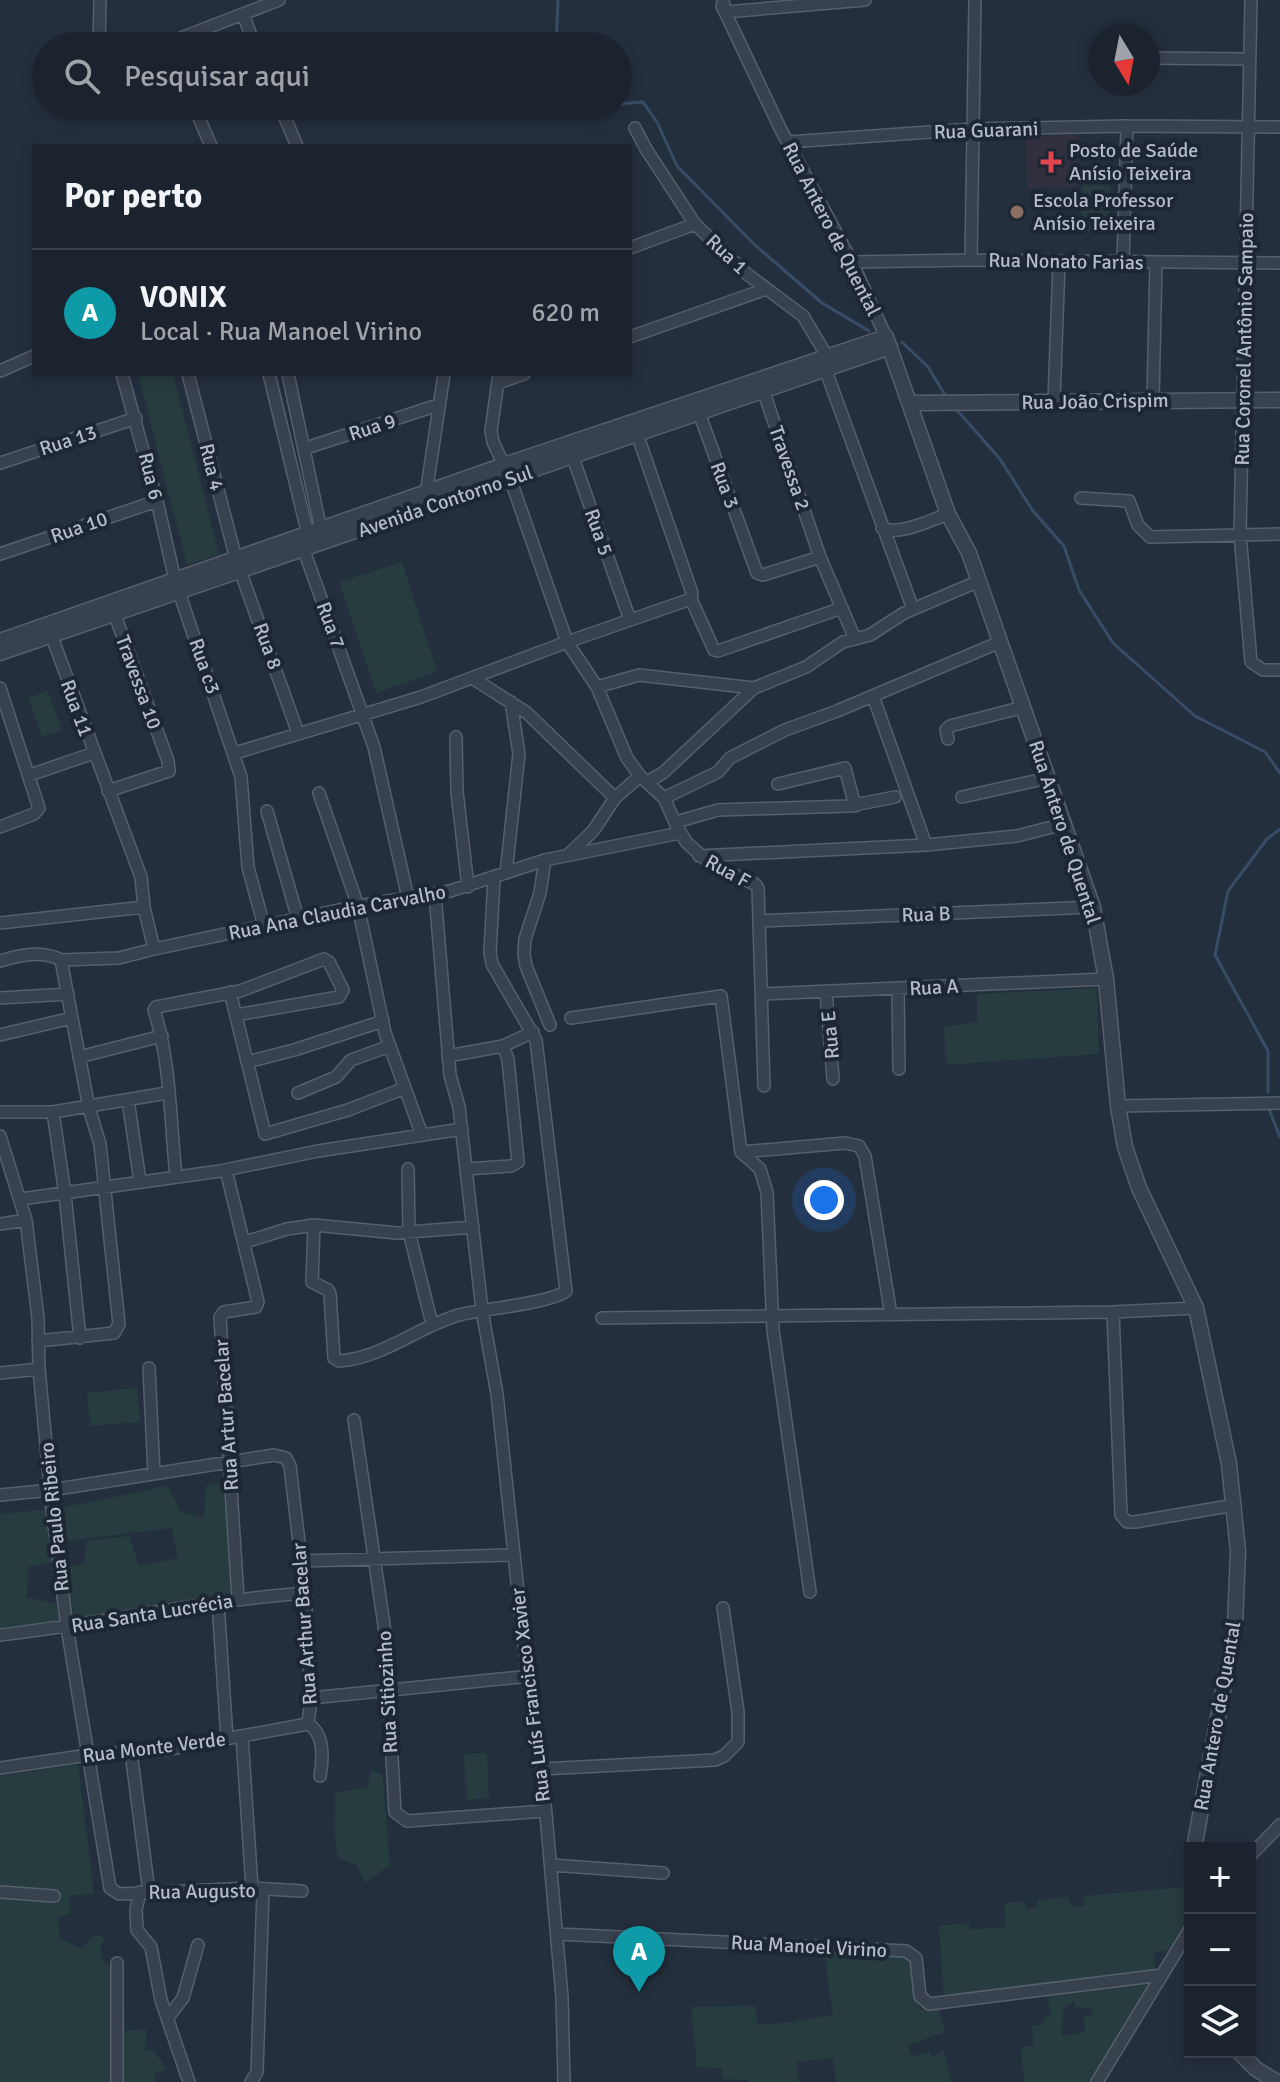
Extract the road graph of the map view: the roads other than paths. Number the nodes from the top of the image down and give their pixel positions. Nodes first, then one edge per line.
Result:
1 (100, 0) edge
2 (279, 0) edge
3 (865, 0) edge
4 (975, 0) edge
5 (1251, 0) edge
6 (723, 4) edge
7 (243, 14) junction
8 (99, 32) edge
9 (198, 32) edge
10 (250, 32) edge
11 (1160, 58) edge
12 (1250, 59) junction
13 (200, 120) edge
14 (286, 120) edge
15 (1127, 126) junction
16 (1247, 127) junction
17 (1280, 127) edge
18 (635, 128) dead end
19 (973, 129) junction
20 (788, 142) junction
21 (210, 144) edge
22 (296, 144) edge
23 (695, 224) junction
24 (632, 247) edge
25 (971, 260) junction
26 (852, 262) junction
27 (1059, 262) junction
28 (1123, 262) junction
29 (1156, 262) junction
30 (1245, 263) junction
31 (1280, 263) edge
32 (766, 289) junction
33 (632, 336) edge
34 (888, 342) junction
35 (32, 357) edge
36 (827, 363) junction
37 (0, 371) edge
38 (123, 376) edge
39 (189, 376) edge
40 (269, 376) edge
41 (288, 376) edge
42 (444, 376) edge
43 (498, 379) edge
44 (761, 385) junction
45 (1153, 400) junction
46 (1243, 400) junction
47 (1280, 400) edge
48 (1054, 402) junction
49 (911, 403) junction
50 (438, 405) junction
51 (697, 407) junction
52 (136, 418) junction
53 (635, 429) junction
54 (306, 448) junction
55 (570, 450) junction
56 (0, 463) edge
57 (507, 472) junction
58 (426, 494) junction
59 (1081, 498) dead end
60 (157, 501) junction
61 (948, 514) junction
62 (882, 528) junction
63 (1240, 534) junction
64 (1280, 534) edge
65 (308, 538) junction
66 (0, 554) edge
67 (820, 557) junction
68 (238, 565) junction
69 (979, 581) junction
70 (177, 586) junction
71 (691, 594) junction
72 (113, 608) junction
73 (842, 608) junction
74 (913, 609) junction
75 (630, 620) junction
76 (49, 630) junction
77 (855, 639) junction
78 (0, 641) edge
79 (567, 642) junction
80 (1000, 642) junction
81 (0, 653) edge
82 (1280, 670) edge
83 (474, 679) junction
84 (597, 687) junction
85 (0, 688) edge
86 (754, 688) junction
87 (873, 696) junction
88 (511, 702) junction
89 (1024, 707) junction
90 (363, 713) junction
91 (298, 733) junction
92 (456, 737) dead end
93 (948, 739) dead end
94 (94, 753) junction
95 (235, 753) junction
96 (30, 775) junction
97 (1048, 778) junction
98 (644, 779) junction
99 (778, 784) dead end
100 (108, 791) junction
101 (319, 793) dead end
102 (895, 797) dead end
103 (962, 797) dead end
104 (615, 798) junction
105 (664, 798) junction
106 (855, 806) junction
107 (267, 811) dead end
108 (1064, 824) junction
109 (0, 827) edge
110 (678, 828) junction
111 (926, 845) junction
112 (568, 856) junction
113 (699, 856) junction
114 (545, 860) junction
115 (506, 873) junction
116 (494, 879) junction
117 (468, 887) junction
118 (435, 894) junction
119 (408, 898) junction
120 (358, 906) junction
121 (144, 907) junction
122 (1093, 907) junction
123 (298, 919) junction
124 (759, 921) junction
125 (0, 923) edge
126 (264, 926) junction
127 (154, 949) junction
128 (61, 960) junction
129 (0, 961) edge
130 (1106, 979) junction
131 (898, 989) junction
132 (230, 992) junction
133 (826, 992) junction
134 (68, 994) junction
135 (763, 994) junction
136 (0, 998) edge
137 (236, 1015) junction
138 (72, 1018) junction
139 (571, 1018) dead end
140 (383, 1021) junction
141 (550, 1025) dead end
142 (533, 1032) junction
143 (0, 1035) edge
144 (162, 1036) junction
145 (390, 1046) junction
146 (503, 1046) junction
147 (448, 1056) junction
148 (79, 1057) junction
149 (247, 1062) junction
150 (899, 1069) dead end
151 (833, 1079) dead end
152 (764, 1086) dead end
153 (405, 1088) junction
154 (167, 1093) junction
155 (298, 1093) dead end
156 (128, 1100) junction
157 (1280, 1103) edge
158 (1118, 1106) junction
159 (89, 1108) junction
160 (0, 1112) edge
161 (53, 1112) junction
162 (462, 1129) junction
163 (422, 1135) junction
164 (0, 1136) edge
165 (741, 1152) junction
166 (408, 1169) dead end
167 (466, 1169) junction
168 (226, 1170) junction
169 (176, 1176) junction
170 (140, 1181) junction
171 (105, 1188) junction
172 (65, 1191) junction
173 (21, 1199) junction
174 (26, 1220) junction
175 (0, 1224) edge
176 (314, 1225) junction
177 (473, 1227) junction
178 (409, 1232) junction
179 (245, 1242) junction
180 (1196, 1308) junction
181 (482, 1310) junction
182 (1113, 1312) junction
183 (891, 1315) junction
184 (773, 1316) junction
185 (602, 1318) dead end
186 (432, 1324) junction
187 (80, 1338) junction
188 (38, 1341) junction
189 (149, 1368) dead end
190 (39, 1369) junction
191 (0, 1373) edge
192 (354, 1420) dead end
193 (229, 1463) junction
194 (154, 1473) junction
195 (51, 1490) junction
196 (0, 1495) edge
197 (797, 1500) junction
198 (782, 1503) dead end
199 (1235, 1505) junction
200 (513, 1555) junction
201 (373, 1559) junction
202 (301, 1561) junction
203 (810, 1592) dead end
204 (305, 1593) junction
205 (238, 1598) junction
206 (218, 1603) junction
207 (723, 1608) dead end
208 (67, 1627) junction
209 (0, 1635) edge
210 (530, 1676) junction
211 (387, 1692) junction
212 (311, 1698) junction
213 (308, 1724) junction
214 (242, 1736) junction
215 (227, 1739) junction
216 (131, 1752) junction
217 (88, 1755) junction
218 (0, 1768) edge
219 (542, 1769) junction
220 (320, 1776) dead end
221 (545, 1811) junction
222 (1280, 1825) edge
223 (1195, 1842) edge
224 (1256, 1850) edge
225 (551, 1865) junction
226 (663, 1873) dead end
227 (258, 1889) junction
228 (302, 1891) dead end
229 (0, 1892) edge
230 (144, 1892) junction
231 (119, 1894) joint
232 (54, 1896) dead end
233 (557, 1934) junction
234 (1184, 1939) edge
235 (198, 1945) dead end
236 (117, 1963) dead end
237 (1162, 1975) junction
238 (169, 2016) junction
239 (1245, 2058) edge
240 (117, 2082) edge
241 (189, 2082) edge
242 (251, 2082) edge
243 (564, 2082) edge
244 (1097, 2082) edge
245 (1277, 2082) edge

1 - 8 street
2 - 7 street
3 - 6 street
4 - 19 street
5 - 12 street, Rua Coronel Antônio Sampaio
6 - 20 street, Rua Antero de Quental
7 - 9 street
7 - 10 street
11 - 12 street
12 - 16 street, Rua Coronel Antônio Sampaio
13 - 21 street
14 - 22 street
15 - 16 street, Rua Guarani
15 - 19 street, Rua Guarani
15 - 28 street
16 - 17 street, Rua Guarani
16 - 30 street, Rua Coronel Antônio Sampaio
18 - 23 street, Rua 1
19 - 20 street, Rua Guarani
19 - 25 street
20 - 26 street, Rua Antero de Quental
23 - 24 street
23 - 32 street, Rua 1
25 - 26 street, Rua Nonato Farias
25 - 27 street, Rua Nonato Farias
26 - 34 street, Rua Antero de Quental
27 - 28 street, Rua Nonato Farias
27 - 48 street
28 - 29 street, Rua Nonato Farias
29 - 30 street, Rua Nonato Farias
29 - 45 street
30 - 31 street, Rua Nonato Farias
30 - 46 street, Rua Coronel Antônio Sampaio
32 - 33 street
32 - 36 street, Rua 1
34 - 36 street, Avenida Contorno Sul
34 - 49 street, Rua Antero de Quental
35 - 37 street
36 - 44 street, Avenida Contorno Sul
36 - 62 street, Rua 1
38 - 52 street, Rua 6
39 - 68 street, Rua 4
40 - 65 street
41 - 54 street
42 - 50 street
43 - 57 street
44 - 51 street, Avenida Contorno Sul
44 - 67 street, Travessa 2
45 - 46 street, Rua João Crispim
45 - 48 street, Rua João Crispim
46 - 47 street, Rua João Crispim
46 - 63 street, Rua Coronel Antônio Sampaio
48 - 49 street, Rua João Crispim
49 - 61 street, Rua Antero de Quental
50 - 54 street, Rua 9
50 - 58 street
51 - 53 street, Avenida Contorno Sul
51 - 67 street, Rua 3
52 - 56 street, Rua 13
52 - 60 street, Rua 6
53 - 55 street, Avenida Contorno Sul
53 - 71 street
54 - 65 street
55 - 57 street, Avenida Contorno Sul
55 - 75 street, Rua 5
57 - 58 street, Avenida Contorno Sul
57 - 65 street, Avenida Contorno Sul
57 - 79 street
58 - 65 street, Avenida Contorno Sul
59 - 63 street
60 - 66 street, Rua 10
60 - 70 street, Rua 6
61 - 62 street
61 - 69 street, Rua Antero de Quental
62 - 74 street, Rua 1
63 - 64 street
63 - 82 street, Rua Coronel Antônio Sampaio
65 - 68 street, Avenida Contorno Sul
65 - 90 street, Rua 7
67 - 73 street, Travessa 2
68 - 70 street, Avenida Contorno Sul
68 - 91 street, Rua 8
69 - 74 street
69 - 80 street, Rua Antero de Quental
70 - 72 street, Avenida Contorno Sul
70 - 95 street, Rua c3
71 - 73 street
71 - 75 street
72 - 76 street, Avenida Contorno Sul
72 - 100 street, Travessa 10
73 - 77 street, Travessa 2
74 - 77 street
75 - 79 street
76 - 78 street, Avenida Contorno Sul
76 - 81 street, Avenida Contorno Sul
76 - 94 street, Rua 11
77 - 86 street
79 - 83 street
79 - 84 street, Rua F
80 - 87 street
80 - 89 street, Rua Antero de Quental
83 - 88 street
83 - 90 street
84 - 86 street
84 - 98 street, Rua F
85 - 96 street
86 - 98 street
87 - 105 street
87 - 111 street
88 - 104 street
88 - 115 street
89 - 93 street
89 - 97 street, Rua Antero de Quental
90 - 91 street
90 - 119 street, Rua 7
91 - 95 street
92 - 117 street
94 - 96 street
94 - 100 street, Rua 11
95 - 126 street, Rua c3
96 - 109 street
97 - 103 street
97 - 108 street, Rua Antero de Quental
98 - 104 street
98 - 105 street, Rua F
99 - 106 street
100 - 121 street
101 - 120 street
102 - 106 street, Rua Ana Claudia Carvalho
104 - 112 street
105 - 110 street, Rua F
106 - 110 street, Rua Ana Claudia Carvalho
107 - 123 street
108 - 111 street
108 - 122 street, Rua Antero de Quental
110 - 112 street, Rua Ana Claudia Carvalho
110 - 113 street, Rua F
111 - 113 street
112 - 114 street, Rua Ana Claudia Carvalho
113 - 124 street, Rua F
114 - 115 street, Rua Ana Claudia Carvalho
114 - 141 street
115 - 116 street, Rua Ana Claudia Carvalho
116 - 117 street, Rua Ana Claudia Carvalho
116 - 142 street
117 - 118 street, Rua Ana Claudia Carvalho
118 - 119 street, Rua Ana Claudia Carvalho
118 - 147 street, Rua Luís Francisco Xavier
119 - 120 street, Rua Ana Claudia Carvalho
120 - 123 street, Rua Ana Claudia Carvalho
120 - 140 street
121 - 125 street
121 - 127 street
122 - 124 street, Rua B
122 - 130 street, Rua Antero de Quental
123 - 126 street, Rua Ana Claudia Carvalho
124 - 135 street, Rua F
126 - 127 street, Rua Ana Claudia Carvalho
127 - 128 street, Rua Ana Claudia Carvalho
128 - 129 street, Rua Ana Claudia Carvalho
128 - 134 street
130 - 131 street, Rua A
130 - 158 street, Rua Antero de Quental
131 - 133 street, Rua A
131 - 150 street
132 - 137 street
132 - 137 street
132 - 144 street
133 - 135 street, Rua A
133 - 151 street, Rua E
134 - 136 street
134 - 138 street
135 - 152 street, Rua F
137 - 149 street
138 - 143 street
138 - 148 street
139 - 165 street
140 - 145 street
140 - 149 street
142 - 146 street
142 - 181 street
144 - 148 street
144 - 154 street
145 - 153 street
145 - 155 street
146 - 147 street
146 - 167 street
147 - 162 street, Rua Luís Francisco Xavier
148 - 159 street
149 - 153 street
153 - 163 street
154 - 156 street
154 - 169 street
156 - 159 street
156 - 170 street
157 - 158 street
158 - 180 street, Rua Antero de Quental
159 - 161 street
159 - 171 street
160 - 161 street
161 - 172 street
162 - 163 street
162 - 167 street, Rua Luís Francisco Xavier
163 - 168 street
164 - 173 street, Rua Paulo Ribeiro
165 - 183 street
165 - 184 street
166 - 178 street
167 - 177 street, Rua Luís Francisco Xavier
168 - 169 street
168 - 179 street, Rua Artur Bacelar
169 - 170 street
170 - 171 street
171 - 172 street
171 - 187 street
172 - 173 street
172 - 187 street
173 - 174 street, Rua Paulo Ribeiro
174 - 175 street
174 - 188 street, Rua Paulo Ribeiro
176 - 178 street
176 - 179 street
176 - 186 street
177 - 178 street
177 - 181 street, Rua Luís Francisco Xavier
178 - 186 street
179 - 193 street, Rua Artur Bacelar
180 - 182 street
180 - 199 street, Rua Antero de Quental
181 - 186 street
181 - 200 street, Rua Luís Francisco Xavier
182 - 183 street
182 - 199 street
183 - 184 street
184 - 185 street
184 - 197 street
187 - 188 street
188 - 190 street, Rua Paulo Ribeiro
189 - 194 street
190 - 191 street
190 - 195 street, Rua Paulo Ribeiro
192 - 201 street, Rua Sitiozinho
193 - 194 street
193 - 202 street, Rua Arthur Bacelar
193 - 205 street, Rua Artur Bacelar
194 - 195 street
195 - 196 street
195 - 208 street, Rua Paulo Ribeiro
197 - 198 street
197 - 203 street
199 - 223 street, Rua Antero de Quental
200 - 201 street
200 - 210 street, Rua Luís Francisco Xavier
201 - 202 street
201 - 211 street, Rua Sitiozinho
202 - 204 street, Rua Arthur Bacelar
204 - 205 street, Rua Santa Lucrécia
204 - 212 street, Rua Arthur Bacelar
205 - 206 street, Rua Santa Lucrécia
206 - 208 street, Rua Santa Lucrécia
206 - 215 street
207 - 219 street
208 - 209 street, Rua Santa Lucrécia
208 - 217 street, Rua Paulo Ribeiro
210 - 211 street
210 - 219 street, Rua Luís Francisco Xavier
211 - 212 street
211 - 221 street, Rua Sitiozinho
212 - 213 street, Rua Arthur Bacelar
213 - 214 street, Rua Monte Verde
213 - 220 street, Rua Arthur Bacelar
214 - 215 street, Rua Monte Verde
214 - 227 street
215 - 216 street, Rua Monte Verde
216 - 217 street, Rua Monte Verde
216 - 230 street
217 - 218 street, Rua Monte Verde
217 - 231 street, Rua Paulo Ribeiro
219 - 221 street, Rua Luís Francisco Xavier
221 - 225 street, Rua Luís Francisco Xavier
222 - 224 street
225 - 226 street
225 - 233 street, Rua Luís Francisco Xavier
227 - 228 street, Rua Augusto
227 - 230 street, Rua Augusto
227 - 242 street
229 - 232 street
230 - 231 street, Rua Augusto
230 - 238 street
233 - 237 street, Rua Manoel Virino
233 - 243 street, Rua Luís Francisco Xavier
234 - 237 street
235 - 238 street
236 - 240 street
237 - 244 street
238 - 241 street
239 - 245 street

